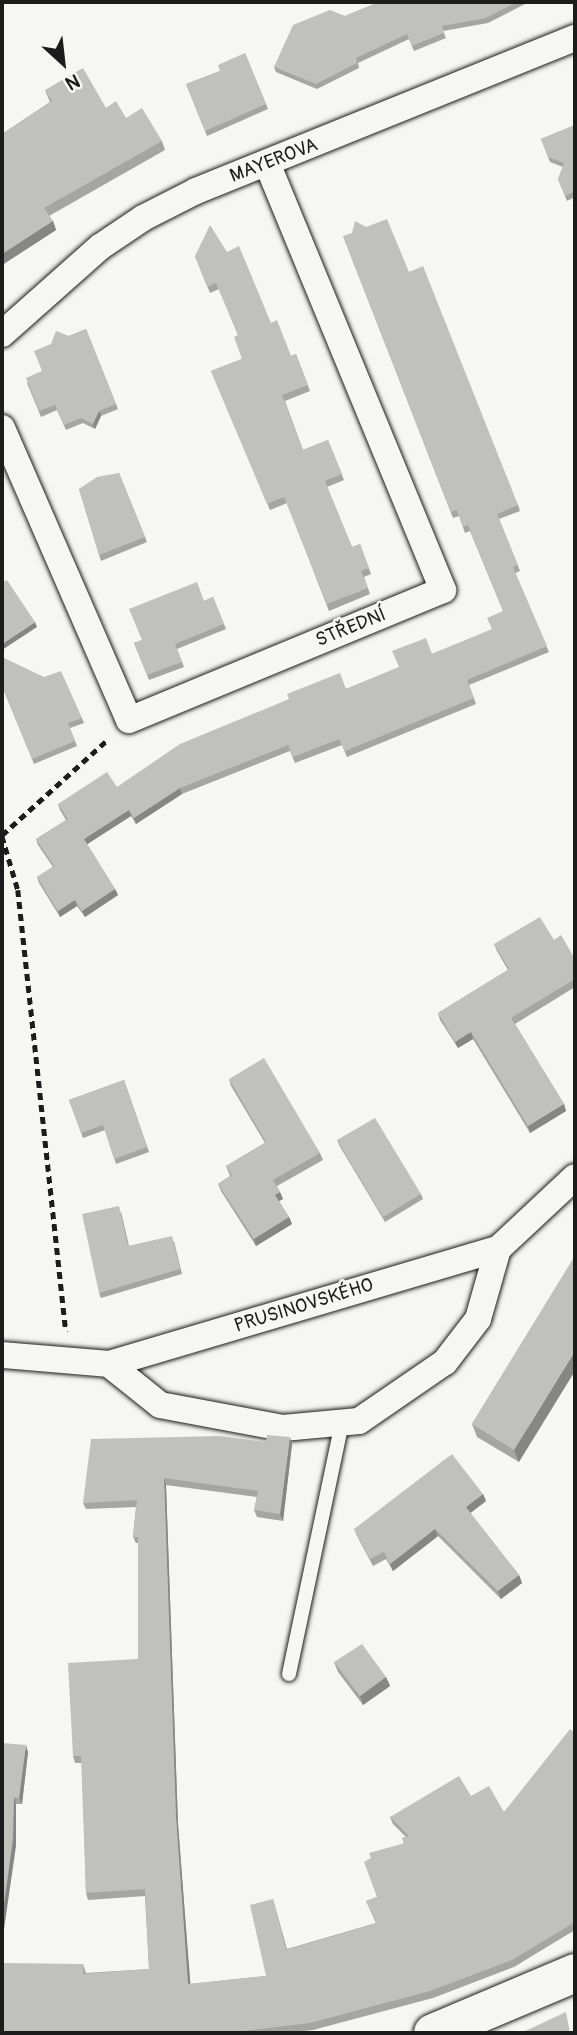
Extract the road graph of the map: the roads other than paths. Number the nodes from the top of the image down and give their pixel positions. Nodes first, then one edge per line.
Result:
1 (575, 38) edge
2 (268, 165) junction
3 (2, 334) edge
4 (2, 428) edge
5 (575, 1177) edge
6 (498, 1249) junction
7 (2, 1355) edge
8 (109, 1364) junction
9 (342, 1422) junction
10 (289, 1674) dead end
11 (575, 1973) edge
12 (433, 2033) edge

1 - 2 street, MAYEROVA
2 - 3 street, MAYEROVA
2 - 4 street, STŘEDNÍ
5 - 6 street, PRUSINOVSKÉHO
6 - 8 street, PRUSINOVSKÉHO
6 - 9 street
7 - 8 street, PRUSINOVSKÉHO
8 - 9 street
9 - 10 lane
11 - 12 street

